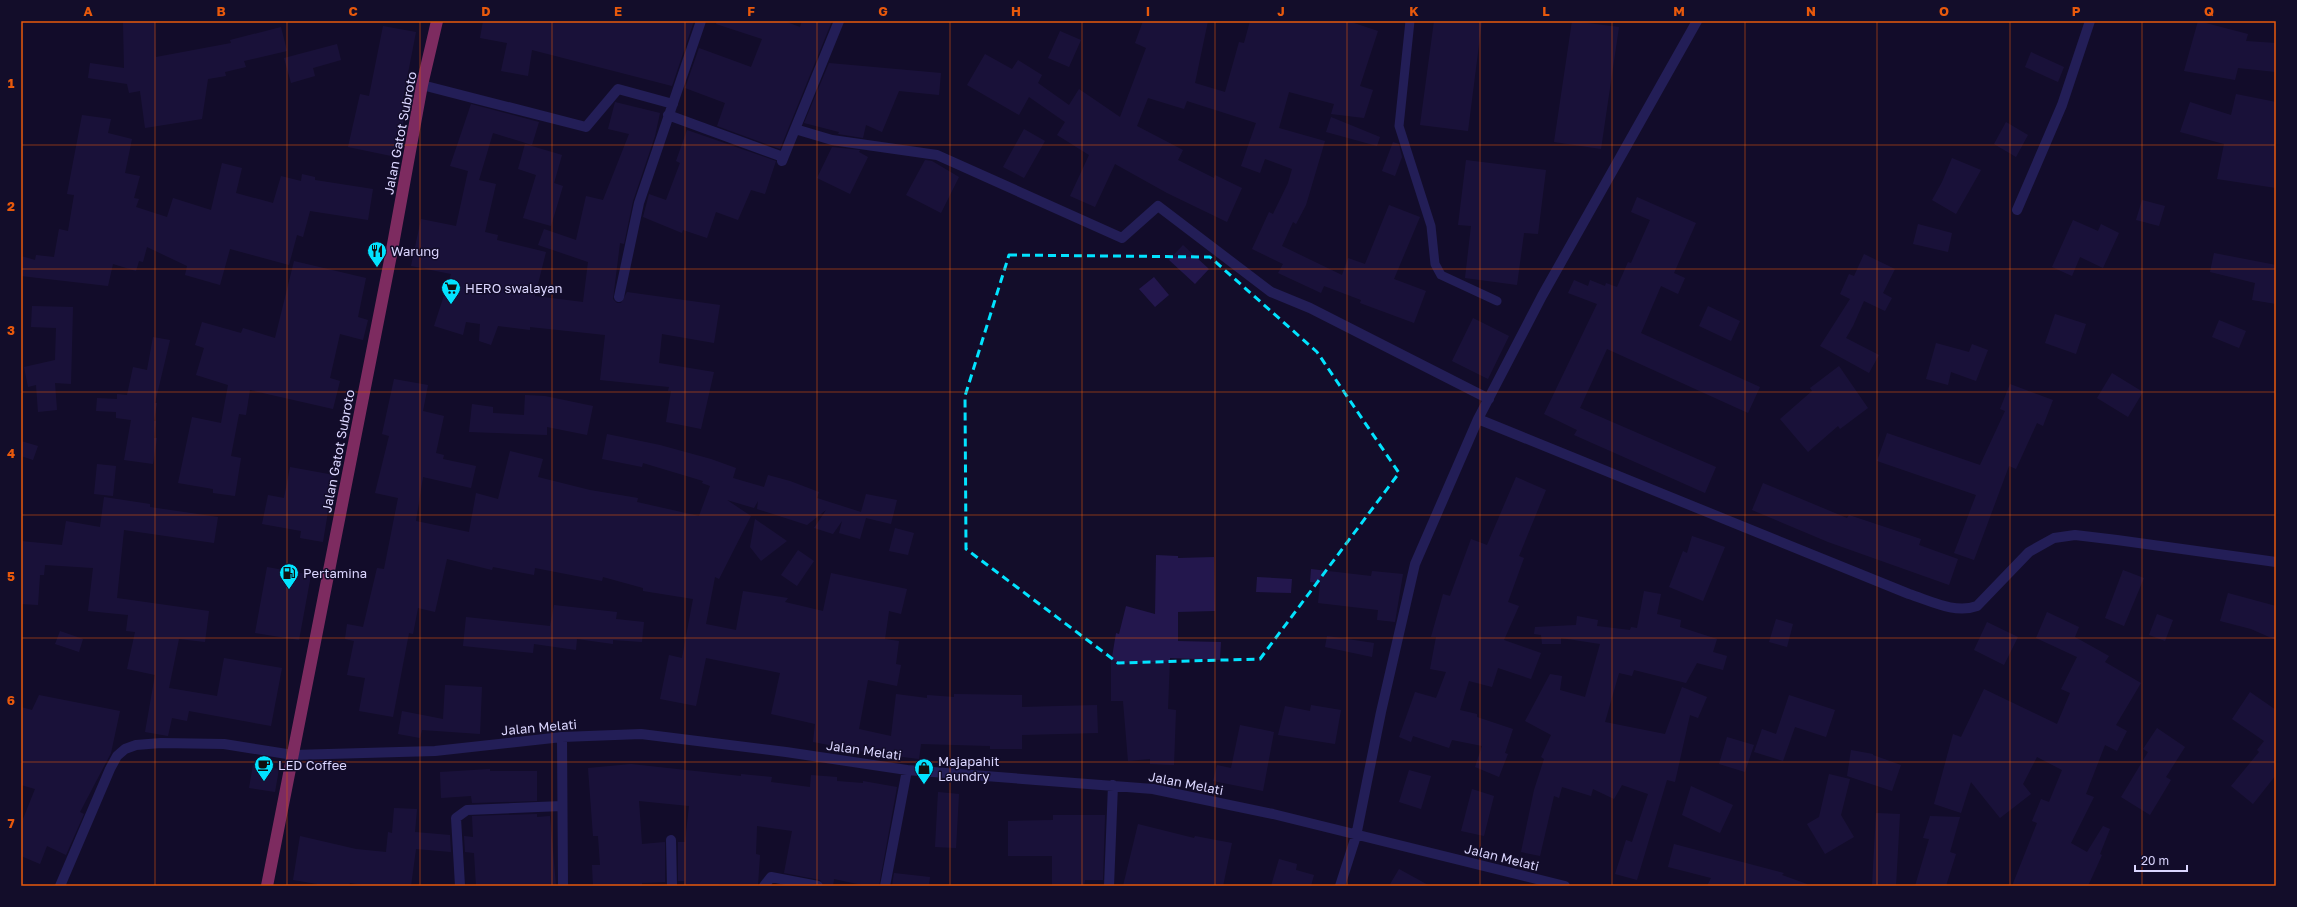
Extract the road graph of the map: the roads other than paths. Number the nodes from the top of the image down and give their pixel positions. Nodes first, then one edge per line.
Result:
1 (437, 21) edge
2 (701, 21) edge
3 (839, 21) edge
4 (1410, 21) edge
5 (1697, 21) edge
6 (2090, 21) edge
7 (422, 85) junction
8 (673, 104) junction
9 (668, 115) junction
10 (795, 129) junction
11 (2017, 210) dead end
12 (618, 297) dead end
13 (1496, 301) dead end
14 (1489, 399) junction
15 (1478, 419) junction
16 (2276, 562) edge
17 (562, 737) junction
18 (293, 755) junction
19 (907, 770) junction
20 (1113, 784) junction
21 (562, 806) junction
22 (1356, 836) junction
23 (671, 840) dead end
24 (60, 886) edge
25 (267, 886) edge
26 (460, 886) edge
27 (563, 886) edge
28 (672, 886) edge
29 (764, 886) edge
30 (818, 886) edge
31 (885, 886) edge
32 (1109, 886) edge
33 (1340, 886) edge
34 (1566, 886) edge

1 - 7 highway, Jalan Gatot Subroto
2 - 8 street
3 - 10 street
4 - 13 lane
5 - 14 street
6 - 11 street
7 - 8 street
7 - 18 highway, Jalan Gatot Subroto
8 - 9 street
9 - 10 street
9 - 12 street
10 - 14 street
14 - 15 street
15 - 16 street
15 - 22 street
17 - 18 street, Jalan Melati
17 - 19 street, Jalan Melati
17 - 21 street
18 - 24 street, Jalan Melati
18 - 25 highway, Jalan Gatot Subroto
19 - 20 street, Jalan Melati
19 - 31 street
20 - 22 street, Jalan Melati
20 - 32 street
21 - 26 street
21 - 27 street
22 - 33 street
22 - 34 street, Jalan Melati
23 - 28 street
29 - 30 street

